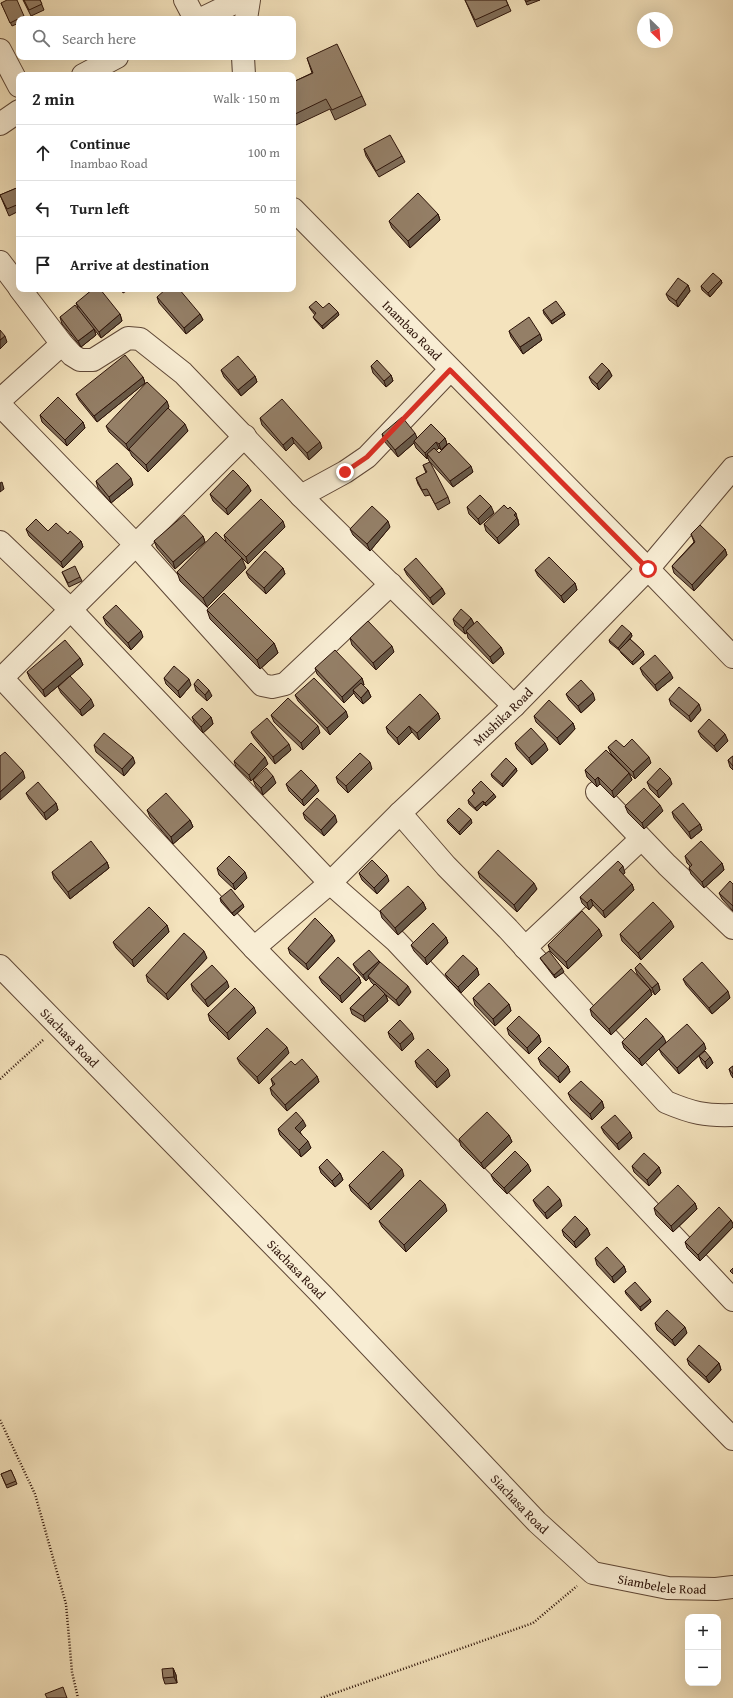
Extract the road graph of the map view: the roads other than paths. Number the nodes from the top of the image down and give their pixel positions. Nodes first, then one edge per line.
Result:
1 (185, 0) edge
2 (240, 0) edge
3 (248, 0) edge
4 (193, 16) edge
5 (207, 16) edge
6 (246, 16) edge
7 (0, 50) edge
8 (111, 60) edge
9 (243, 60) edge
10 (89, 72) edge
11 (244, 72) edge
12 (11, 84) edge
13 (16, 113) edge
14 (0, 124) edge
15 (296, 212) edge
16 (0, 262) edge
17 (16, 283) edge
18 (23, 292) edge
19 (62, 344) junction
20 (450, 370) junction
21 (0, 400) edge
22 (0, 404) edge
23 (245, 436) junction
24 (733, 468) edge
25 (301, 496) junction
26 (0, 542) edge
27 (136, 545) junction
28 (648, 569) junction
29 (391, 584) junction
30 (71, 610) junction
31 (733, 657) edge
32 (1, 677) edge
33 (514, 706) junction
34 (597, 792) dead end
35 (400, 813) junction
36 (641, 839) junction
37 (330, 883) junction
38 (733, 928) edge
39 (254, 948) junction
40 (525, 948) junction
41 (0, 966) edge
42 (733, 1115) edge
43 (733, 1300) edge
44 (730, 1429) edge
45 (593, 1573) joint
46 (733, 1586) edge

1 - 4 street
2 - 5 street
3 - 6 street
7 - 12 street
8 - 10 street
9 - 11 street
13 - 14 street
15 - 20 street, Inambao Road
16 - 17 street
18 - 19 street
19 - 21 street
19 - 23 street
20 - 25 street
20 - 28 street, Inambao Road
22 - 27 street
23 - 25 street
23 - 27 street
24 - 28 street, Mushika Road
25 - 29 street
26 - 30 street
27 - 29 street
27 - 30 street
28 - 31 street, Inambao Road
28 - 33 street, Mushika Road
29 - 33 street
30 - 32 street
30 - 37 street
32 - 39 street
33 - 35 street, Mushika Road
34 - 36 street
35 - 37 street, Mushika Road
35 - 40 street
36 - 38 street
36 - 40 street
37 - 39 street, Mushika Road
37 - 43 street
39 - 44 street
40 - 42 street
41 - 45 street, Siachasa Road
45 - 46 street, Siambelele Road

